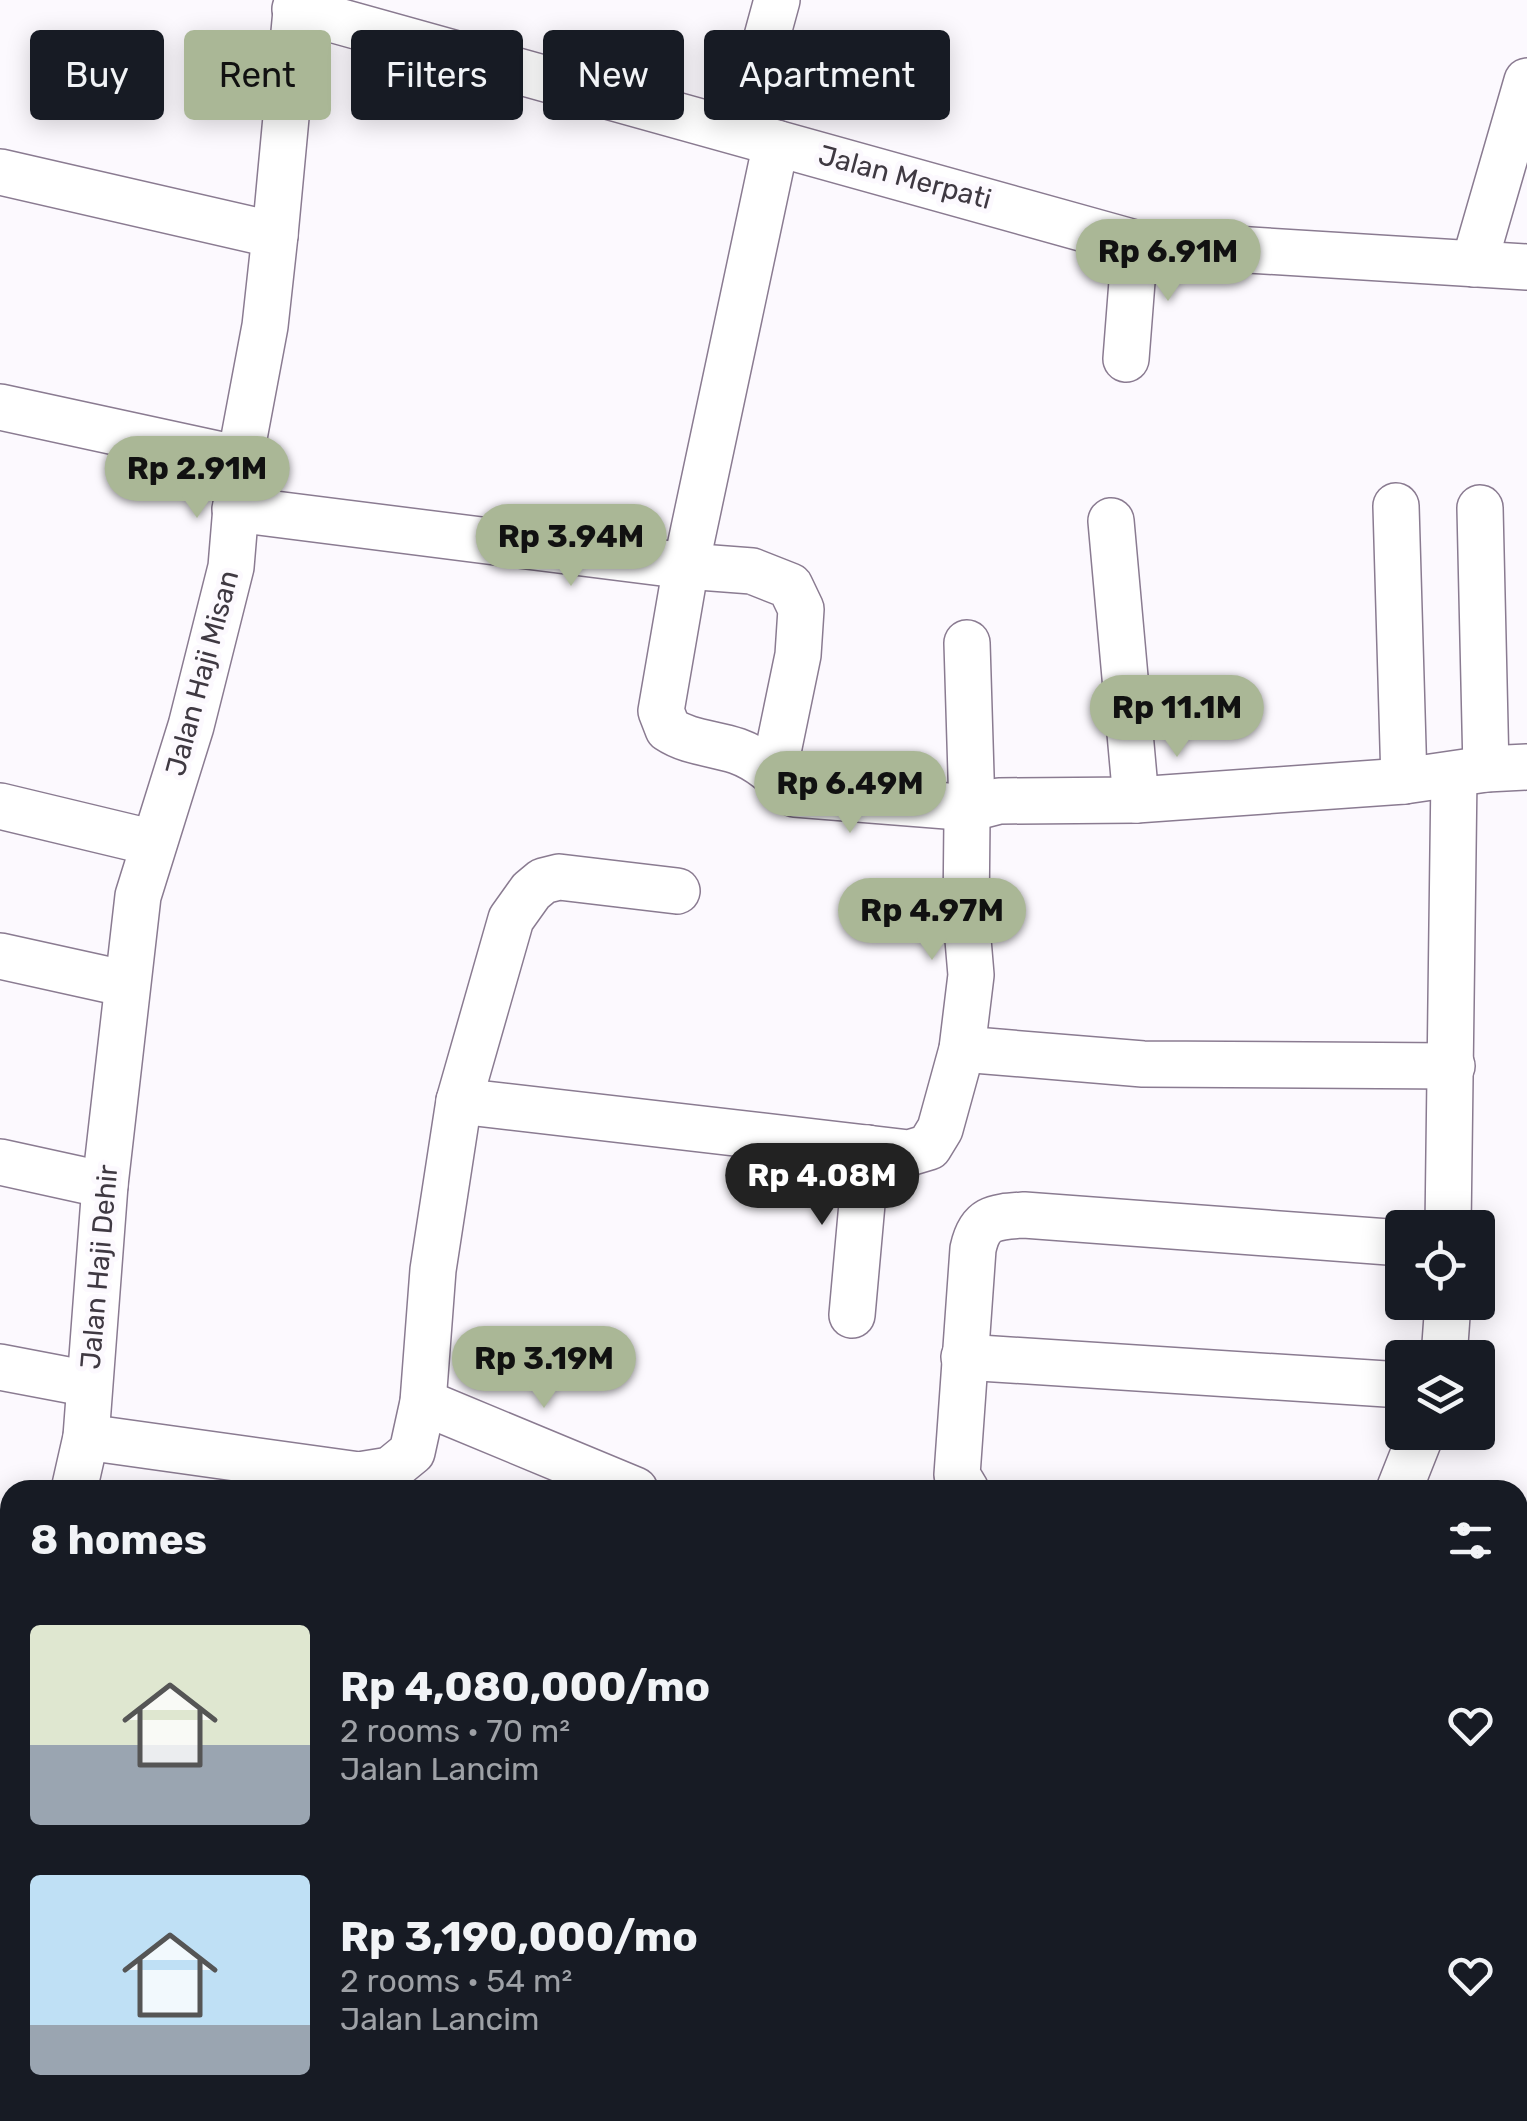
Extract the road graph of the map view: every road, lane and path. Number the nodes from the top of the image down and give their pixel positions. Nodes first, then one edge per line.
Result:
1 (778, 0) edge
2 (296, 4) edge
3 (1527, 81) edge
4 (759, 137) junction
5 (0, 172) edge
6 (276, 234) junction
7 (1135, 243) junction
8 (1474, 264) junction
9 (1527, 267) edge
10 (1126, 359) dead end
11 (0, 407) edge
12 (240, 459) junction
13 (1396, 506) dead end
14 (235, 508) junction
15 (1480, 508) dead end
16 (1112, 521) dead end
17 (686, 566) junction
18 (966, 643) dead end
19 (1489, 770) edge
20 (774, 771) junction
21 (1404, 781) junction
22 (1136, 800) junction
23 (0, 806) edge
24 (972, 808) junction
25 (154, 843) junction
26 (677, 891) dead end
27 (0, 956) edge
28 (127, 984) junction
29 (119, 1044) joint
30 (962, 1049) junction
31 (1452, 1066) junction
32 (458, 1101) junction
33 (867, 1148) junction
34 (0, 1162) edge
35 (105, 1185) junction
36 (1448, 1210) edge
37 (1385, 1242) edge
38 (852, 1315) dead end
39 (964, 1356) junction
40 (0, 1367) edge
41 (89, 1384) junction
42 (1385, 1385) edge
43 (424, 1402) junction
44 (86, 1437) junction
45 (1415, 1450) edge
46 (76, 1480) edge
47 (611, 1480) edge
48 (961, 1480) edge
49 (1404, 1480) edge

1 - 4 street
2 - 4 street, Jalan Merpati
2 - 6 street, Jalan Haji Misan
3 - 8 street
4 - 7 street, Jalan Merpati
4 - 17 street
5 - 6 street
6 - 12 street, Jalan Haji Misan
7 - 8 street, Jalan Merpati
7 - 10 street
8 - 9 street, Jalan Merpati
11 - 12 street
12 - 14 street, Jalan Haji Misan
13 - 21 street
14 - 17 street
14 - 25 street, Jalan Haji Misan
15 - 19 street
16 - 22 street
17 - 20 street
17 - 20 street
18 - 24 street
19 - 21 street
19 - 31 street
20 - 24 street
21 - 22 street
22 - 24 street
23 - 25 street
24 - 30 street
25 - 28 street, Jalan Haji Misan
26 - 32 street
27 - 28 street
28 - 29 street, Jalan Haji Misan
29 - 35 street, Jalan Haji Dehir
30 - 31 street
30 - 33 street
31 - 36 street
32 - 33 street
32 - 43 street
33 - 38 street
34 - 35 street
35 - 41 street, Jalan Haji Dehir
37 - 39 street
39 - 42 street
39 - 48 street
40 - 41 street
41 - 44 street, Jalan Haji Dehir
43 - 44 street
43 - 47 street
44 - 46 street, Jalan Haji Dehir
45 - 49 street

